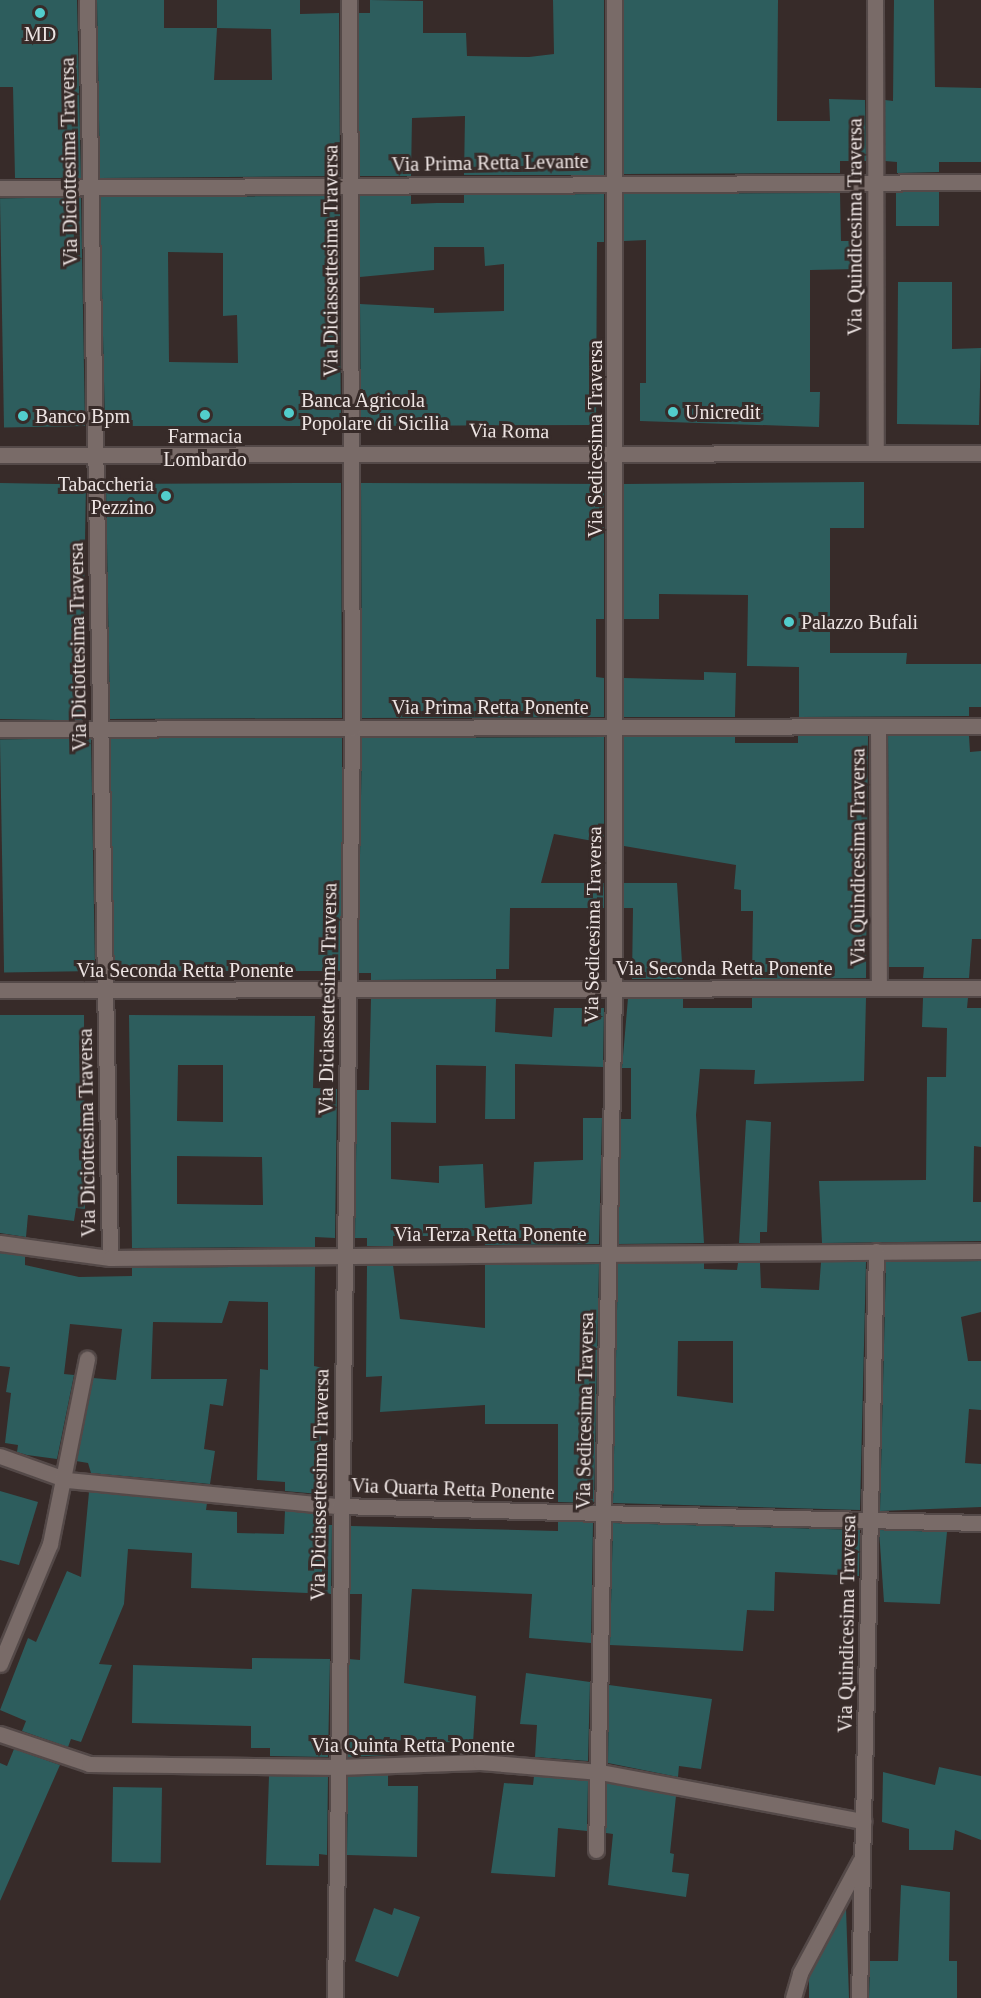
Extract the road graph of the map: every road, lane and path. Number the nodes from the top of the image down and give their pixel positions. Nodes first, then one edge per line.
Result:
1 (87, 0) edge
2 (349, 0) edge
3 (614, 0) edge
4 (875, 0) edge
5 (981, 182) edge
6 (615, 183) junction
7 (876, 183) junction
8 (352, 186) junction
9 (91, 187) junction
10 (0, 188) edge
11 (351, 450) junction
12 (876, 453) junction
13 (981, 453) edge
14 (96, 454) junction
15 (616, 454) junction
16 (0, 455) edge
17 (878, 726) junction
18 (981, 726) edge
19 (616, 727) junction
20 (352, 728) junction
21 (0, 729) edge
22 (101, 729) junction
23 (879, 988) junction
24 (981, 988) edge
25 (0, 990) edge
26 (614, 990) junction
27 (105, 991) junction
28 (348, 991) junction
29 (0, 1244) edge
30 (876, 1251) junction
31 (981, 1251) edge
32 (609, 1254) junction
33 (345, 1255) junction
34 (110, 1258) junction
35 (87, 1359) dead end
36 (0, 1456) edge
37 (67, 1480) junction
38 (339, 1506) junction
39 (604, 1516) junction
40 (870, 1523) junction
41 (981, 1523) edge
42 (0, 1664) edge
43 (0, 1734) edge
44 (338, 1767) junction
45 (600, 1772) junction
46 (863, 1821) junction
47 (596, 1850) dead end
48 (862, 1856) junction
49 (335, 1998) edge
50 (793, 1998) edge
51 (859, 1998) edge

1 - 9 street, Via Diciottesima Traversa
2 - 8 street, Via Diciassettesima Traversa
3 - 6 street, Via Sedicesima Traversa
4 - 7 street, Via Quindicesima Traversa
5 - 7 street, Via Prima Retta Levante
6 - 7 street, Via Prima Retta Levante
6 - 8 street, Via Prima Retta Levante
6 - 15 street, Via Sedicesima Traversa
7 - 12 street, Via Quindicesima Traversa
8 - 9 street, Via Prima Retta Levante
8 - 11 street, Via Diciassettesima Traversa
9 - 10 street, Via Prima Retta Levante
9 - 14 street, Via Diciottesima Traversa
11 - 14 street, Via Roma
11 - 15 street, Via Roma
11 - 20 street, Via Diciassettesima Traversa
12 - 13 street, Via Roma
12 - 15 street, Via Roma
14 - 16 street, Via Roma
14 - 22 street, Via Diciottesima Traversa
15 - 19 street, Via Sedicesima Traversa
17 - 18 street, Via Prima Retta Ponente
17 - 19 street, Via Prima Retta Ponente
17 - 23 street, Via Quindicesima Traversa
19 - 20 street, Via Prima Retta Ponente
19 - 26 street, Via Sedicesima Traversa
20 - 22 street, Via Prima Retta Ponente
20 - 28 street, Via Diciassettesima Traversa
21 - 22 street, Via Prima Retta Ponente
22 - 27 street, Via Diciottesima Traversa
23 - 24 street, Via Seconda Retta Ponente
23 - 26 street, Via Seconda Retta Ponente
25 - 27 street, Via Seconda Retta Ponente
26 - 28 street, Via Seconda Retta Ponente
26 - 32 street, Via Sedicesima Traversa
27 - 28 street, Via Seconda Retta Ponente
27 - 34 street, Via Diciottesima Traversa
28 - 33 street, Via Diciassettesima Traversa
29 - 34 street, Via Terza Retta Ponente
30 - 31 street, Via Terza Retta Ponente
30 - 32 street, Via Terza Retta Ponente
30 - 40 street, Via Quindicesima Traversa
32 - 33 street, Via Terza Retta Ponente
32 - 39 street, Via Sedicesima Traversa
33 - 34 street, Via Terza Retta Ponente
33 - 38 street, Via Diciassettesima Traversa
35 - 37 street
36 - 37 street, Via Quarta Retta Ponente
37 - 38 street, Via Quarta Retta Ponente
37 - 42 street
38 - 39 street, Via Quarta Retta Ponente
38 - 44 street, Via Diciassettesima Traversa
39 - 40 street, Via Quarta Retta Ponente
39 - 45 street, Via Sedicesima Traversa
40 - 41 street, Via Quarta Retta Ponente
40 - 46 street, Via Quindicesima Traversa
43 - 44 street, Via Quinta Retta Ponente
44 - 45 street, Via Quinta Retta Ponente
44 - 49 street, Via Diciassettesima Traversa
45 - 46 street, Via Quinta Retta Ponente
45 - 47 street, Via Sedicesima Traversa
46 - 48 street, Via Quindicesima Traversa
48 - 50 street
48 - 51 street, Via Quindicesima Traversa

